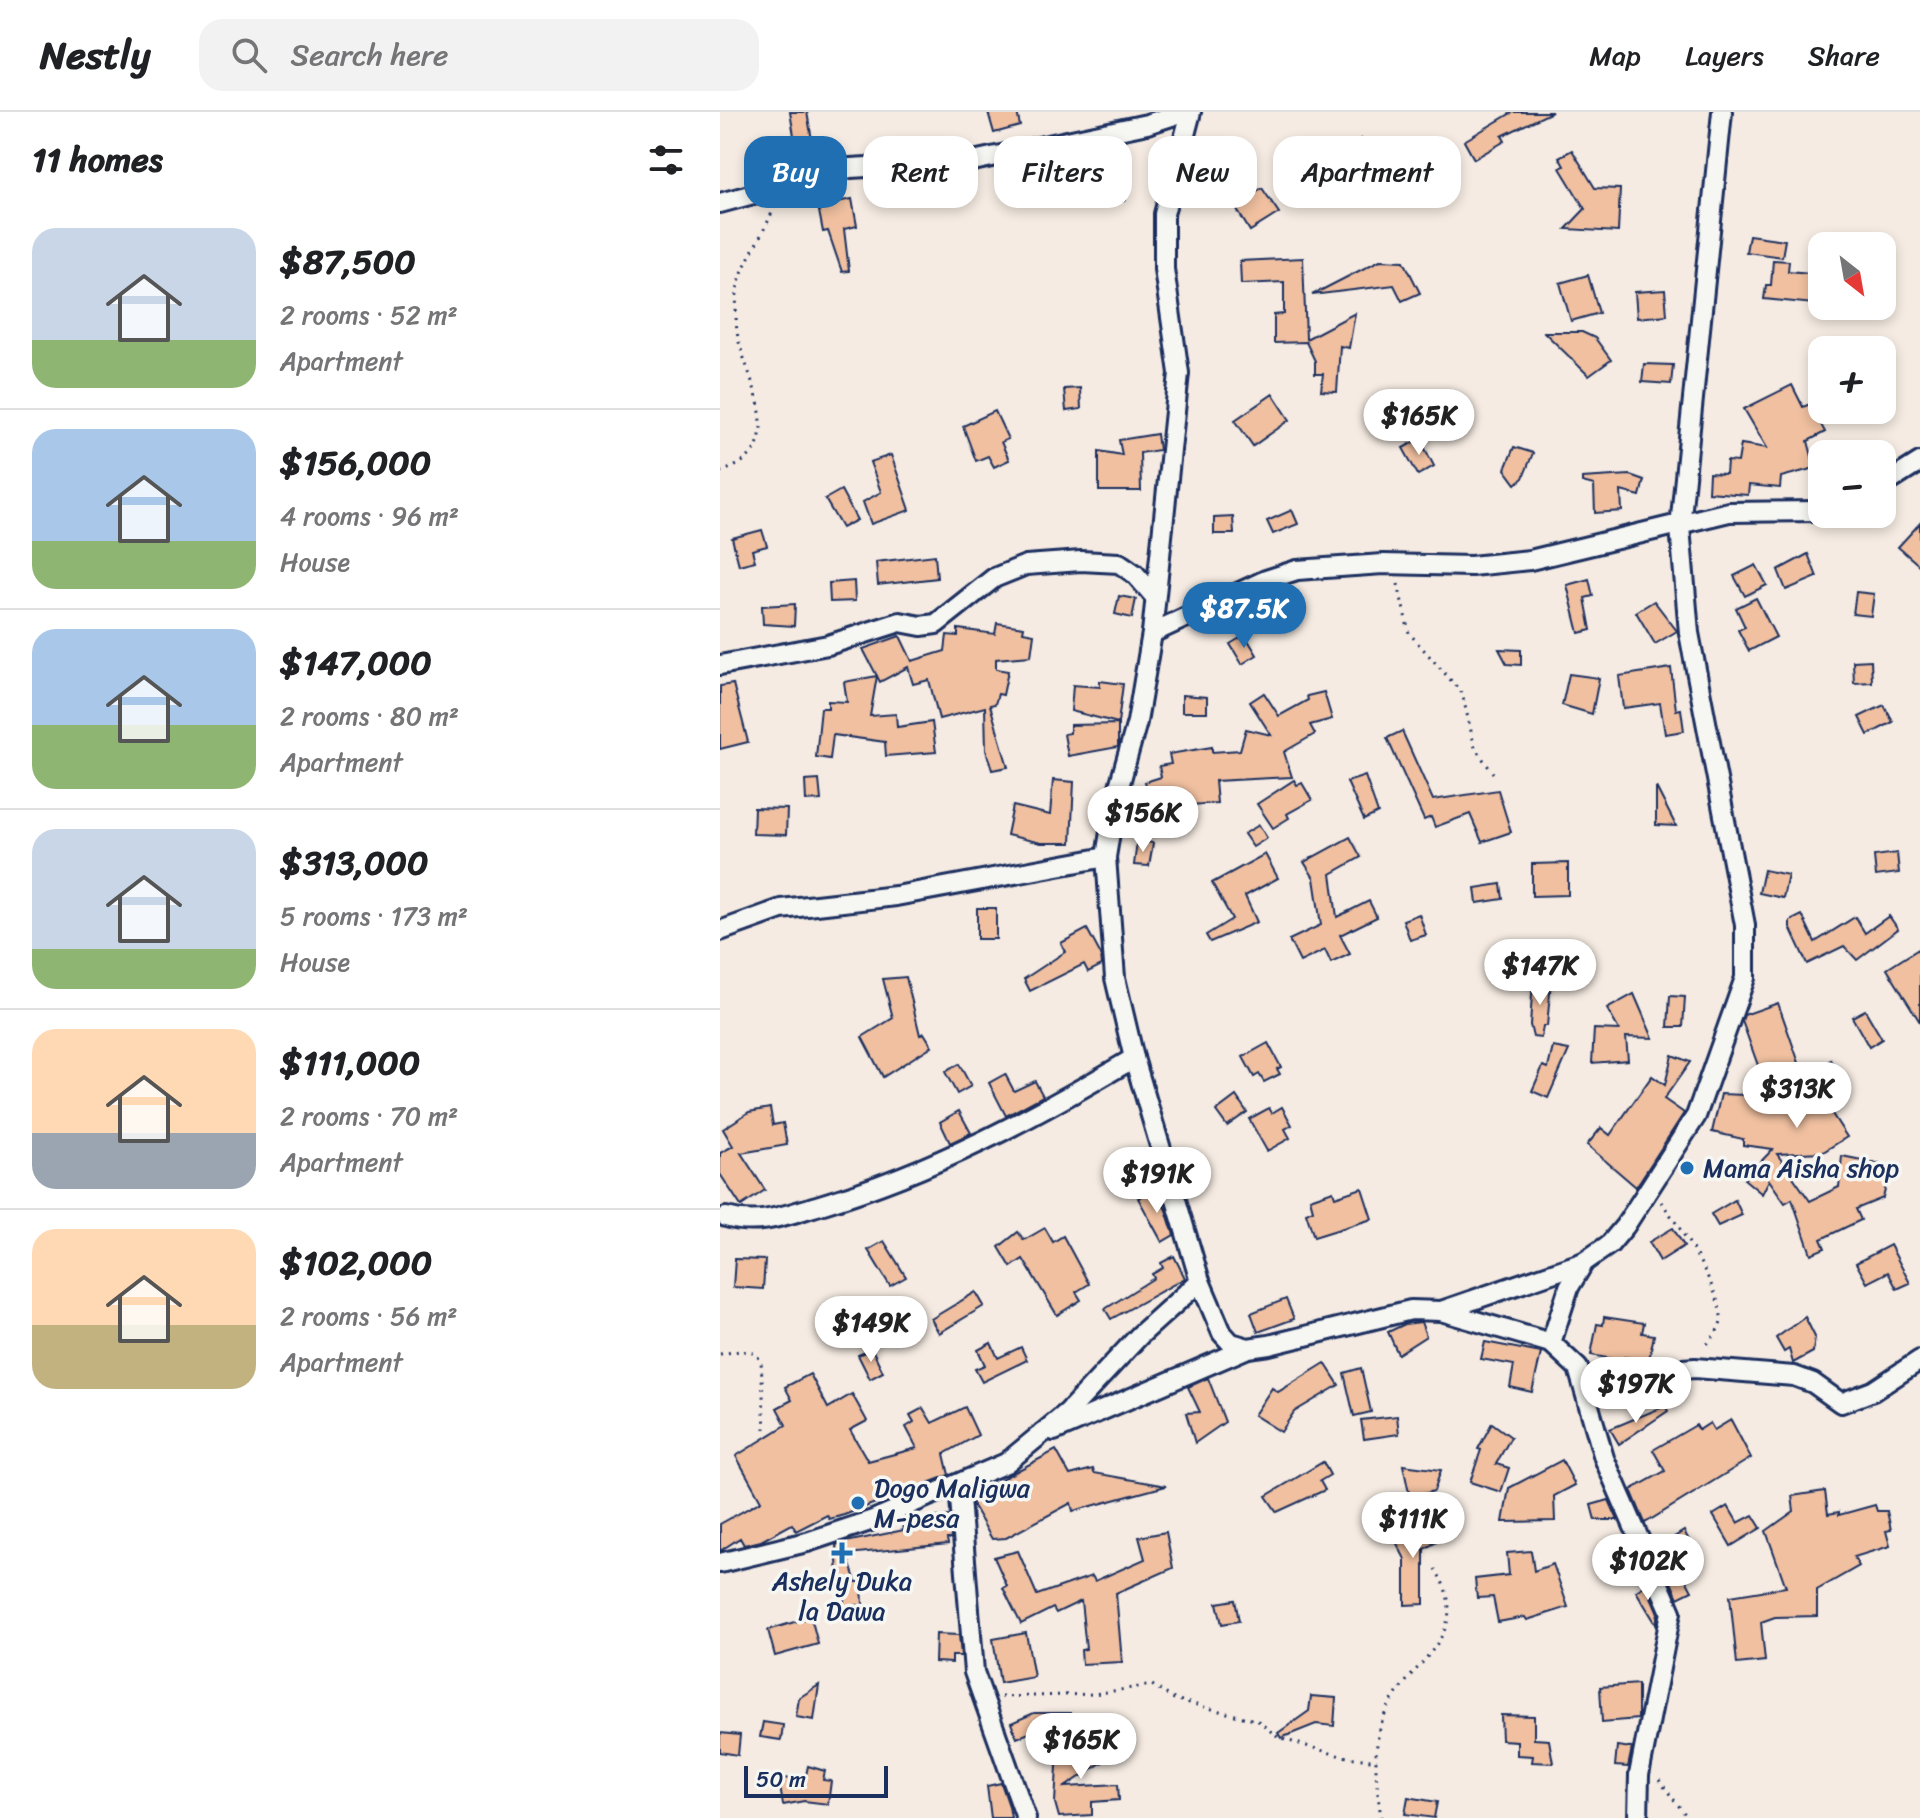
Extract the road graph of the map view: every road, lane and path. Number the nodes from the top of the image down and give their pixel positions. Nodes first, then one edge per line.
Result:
1 (1184, 112) edge
2 (1191, 112) edge
3 (1722, 112) edge
4 (847, 169) edge
5 (744, 197) edge
6 (720, 203) edge
7 (774, 208) edge
8 (1920, 462) edge
9 (720, 472) edge
10 (1896, 477) edge
11 (1808, 511) edge
12 (1680, 527) junction
13 (1397, 564) junction
14 (1155, 597) junction
15 (1152, 633) junction
16 (720, 665) edge
17 (1493, 773) dead end
18 (1106, 857) junction
19 (720, 931) edge
20 (1134, 1058) junction
21 (1651, 1189) junction
22 (726, 1217) dead end
23 (1584, 1262) junction
24 (1200, 1281) junction
25 (1441, 1311) junction
26 (1551, 1343) junction
27 (1248, 1348) junction
28 (720, 1354) edge
29 (1920, 1360) edge
30 (1695, 1368) junction
31 (1584, 1385) junction
32 (765, 1429) dead end
33 (1040, 1437) junction
34 (959, 1486) junction
35 (720, 1563) edge
36 (1435, 1569) dead end
37 (982, 1698) junction
38 (1642, 1758) junction
39 (1377, 1761) junction
40 (1026, 1818) edge
41 (1381, 1818) edge
42 (1638, 1818) edge
43 (1688, 1818) edge

1 - 4 street
2 - 14 street
3 - 12 street
5 - 6 street
7 - 9 path
8 - 10 street
11 - 12 street
12 - 13 street
12 - 21 street
13 - 15 street
13 - 17 path
14 - 15 street
14 - 16 street
15 - 18 street
18 - 19 street
18 - 20 street
20 - 22 street
20 - 24 street
21 - 23 street
21 - 30 path
23 - 25 street
23 - 26 street
24 - 27 street
24 - 33 street
25 - 26 street
25 - 27 street
26 - 31 street
27 - 33 street
28 - 32 path
29 - 30 street
30 - 31 street
31 - 38 street
33 - 34 street
34 - 35 street
34 - 37 street
36 - 39 path
37 - 39 path
37 - 40 street
38 - 42 street
38 - 43 path
39 - 41 path

